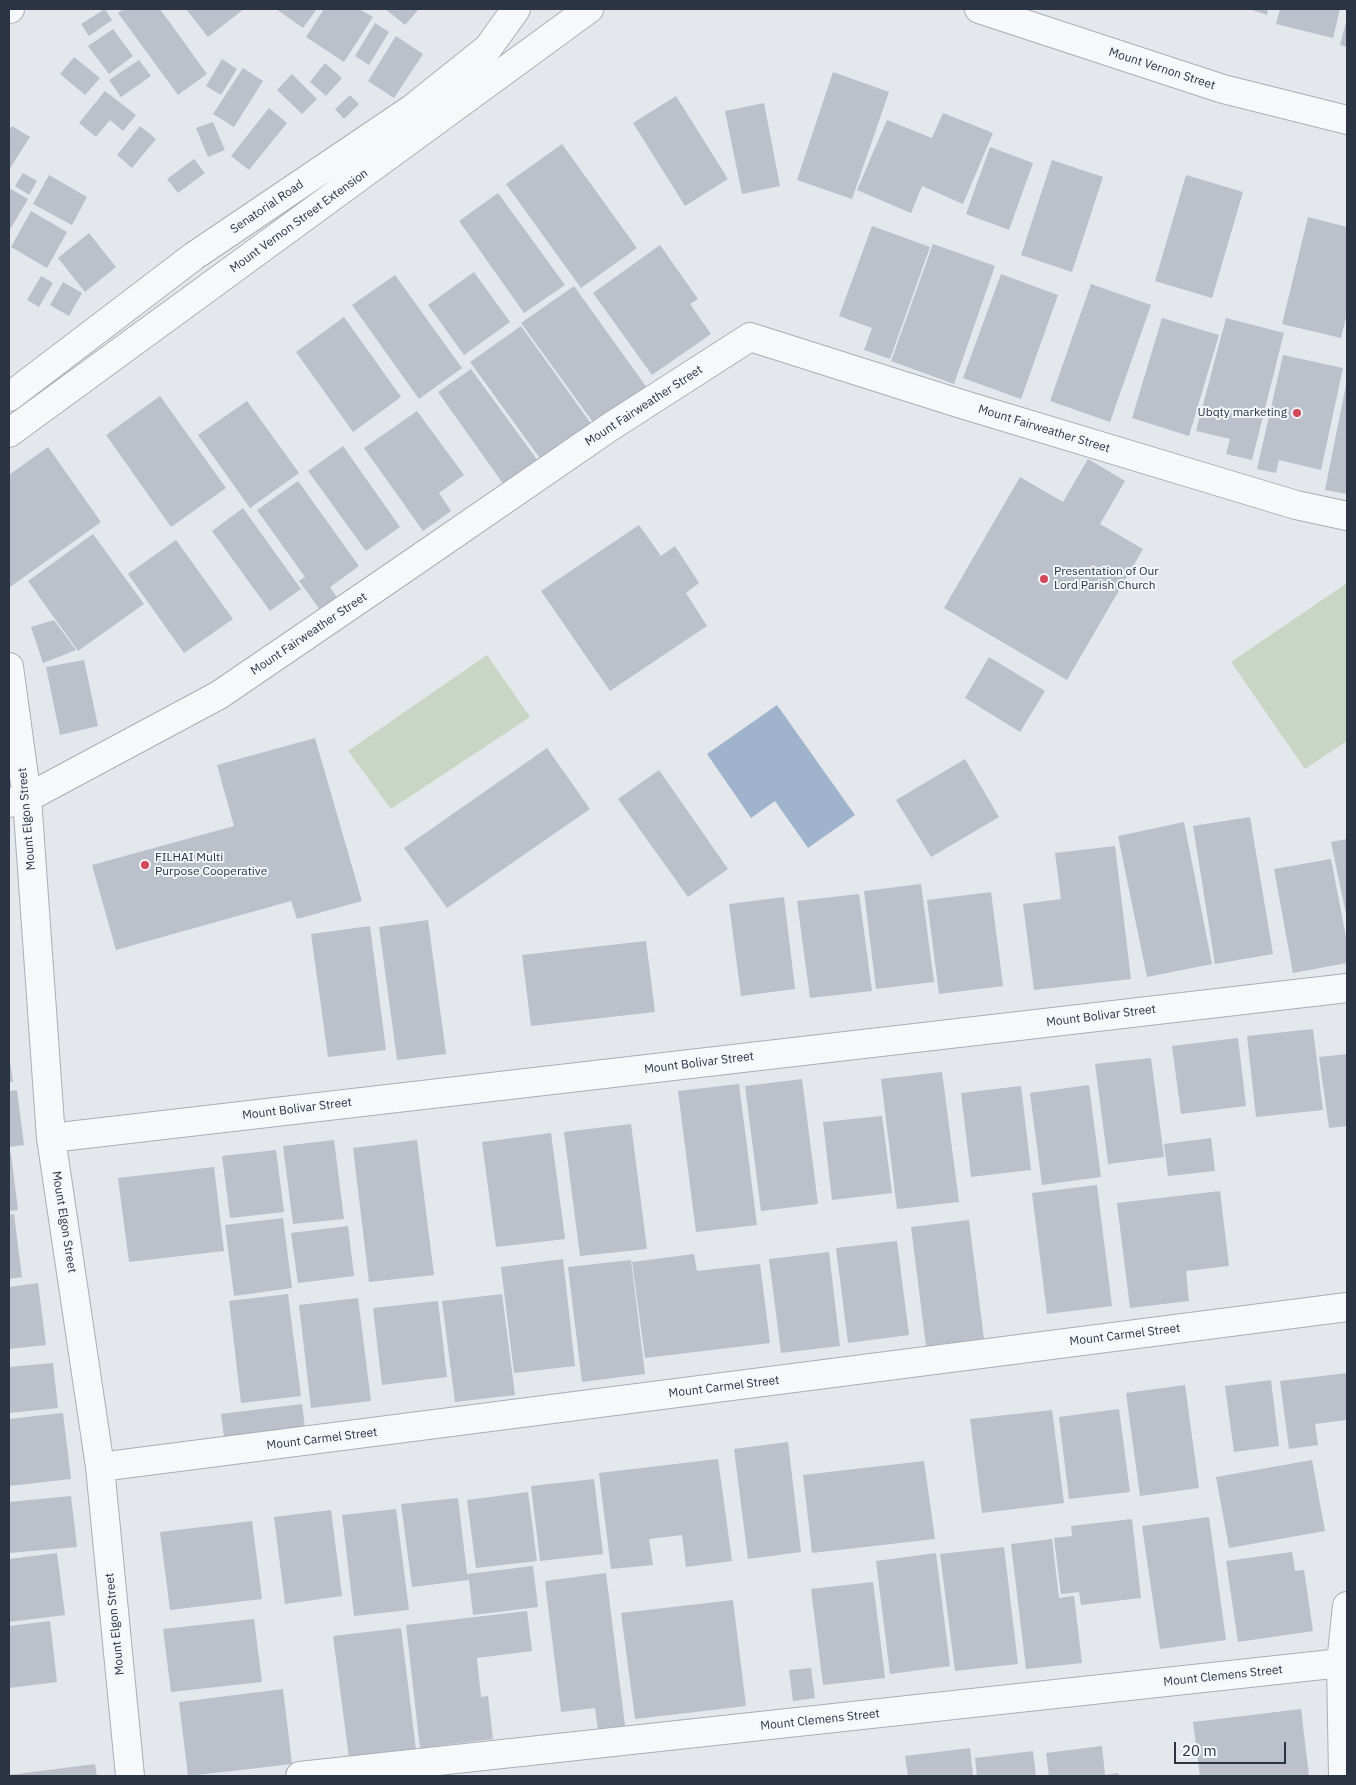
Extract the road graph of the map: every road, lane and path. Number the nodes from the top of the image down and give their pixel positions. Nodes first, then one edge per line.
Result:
1 (516, 9) edge
2 (589, 9) edge
3 (979, 9) edge
4 (1347, 120) edge
5 (9, 397) edge
6 (9, 433) edge
7 (1347, 516) edge
8 (9, 667) edge
9 (18, 800) edge
10 (1347, 988) edge
11 (51, 1138) junction
12 (1347, 1307) edge
13 (100, 1467) junction
14 (1347, 1606) edge
15 (1341, 1663) junction
16 (130, 1776) edge
17 (300, 1776) edge
18 (1343, 1776) edge

1 - 5 street, Senatorial Road
2 - 6 street, Mount Vernon Street Extension
3 - 4 street, Mount Vernon Street
7 - 9 street, Mount Fairweather Street
8 - 9 street, Mount Elgon Street
9 - 11 street, Mount Elgon Street
10 - 11 street, Mount Bolivar Street
11 - 13 street, Mount Elgon Street
12 - 13 street, Mount Carmel Street
13 - 16 street, Mount Elgon Street
14 - 15 street
15 - 17 street, Mount Clemens Street
15 - 18 street

